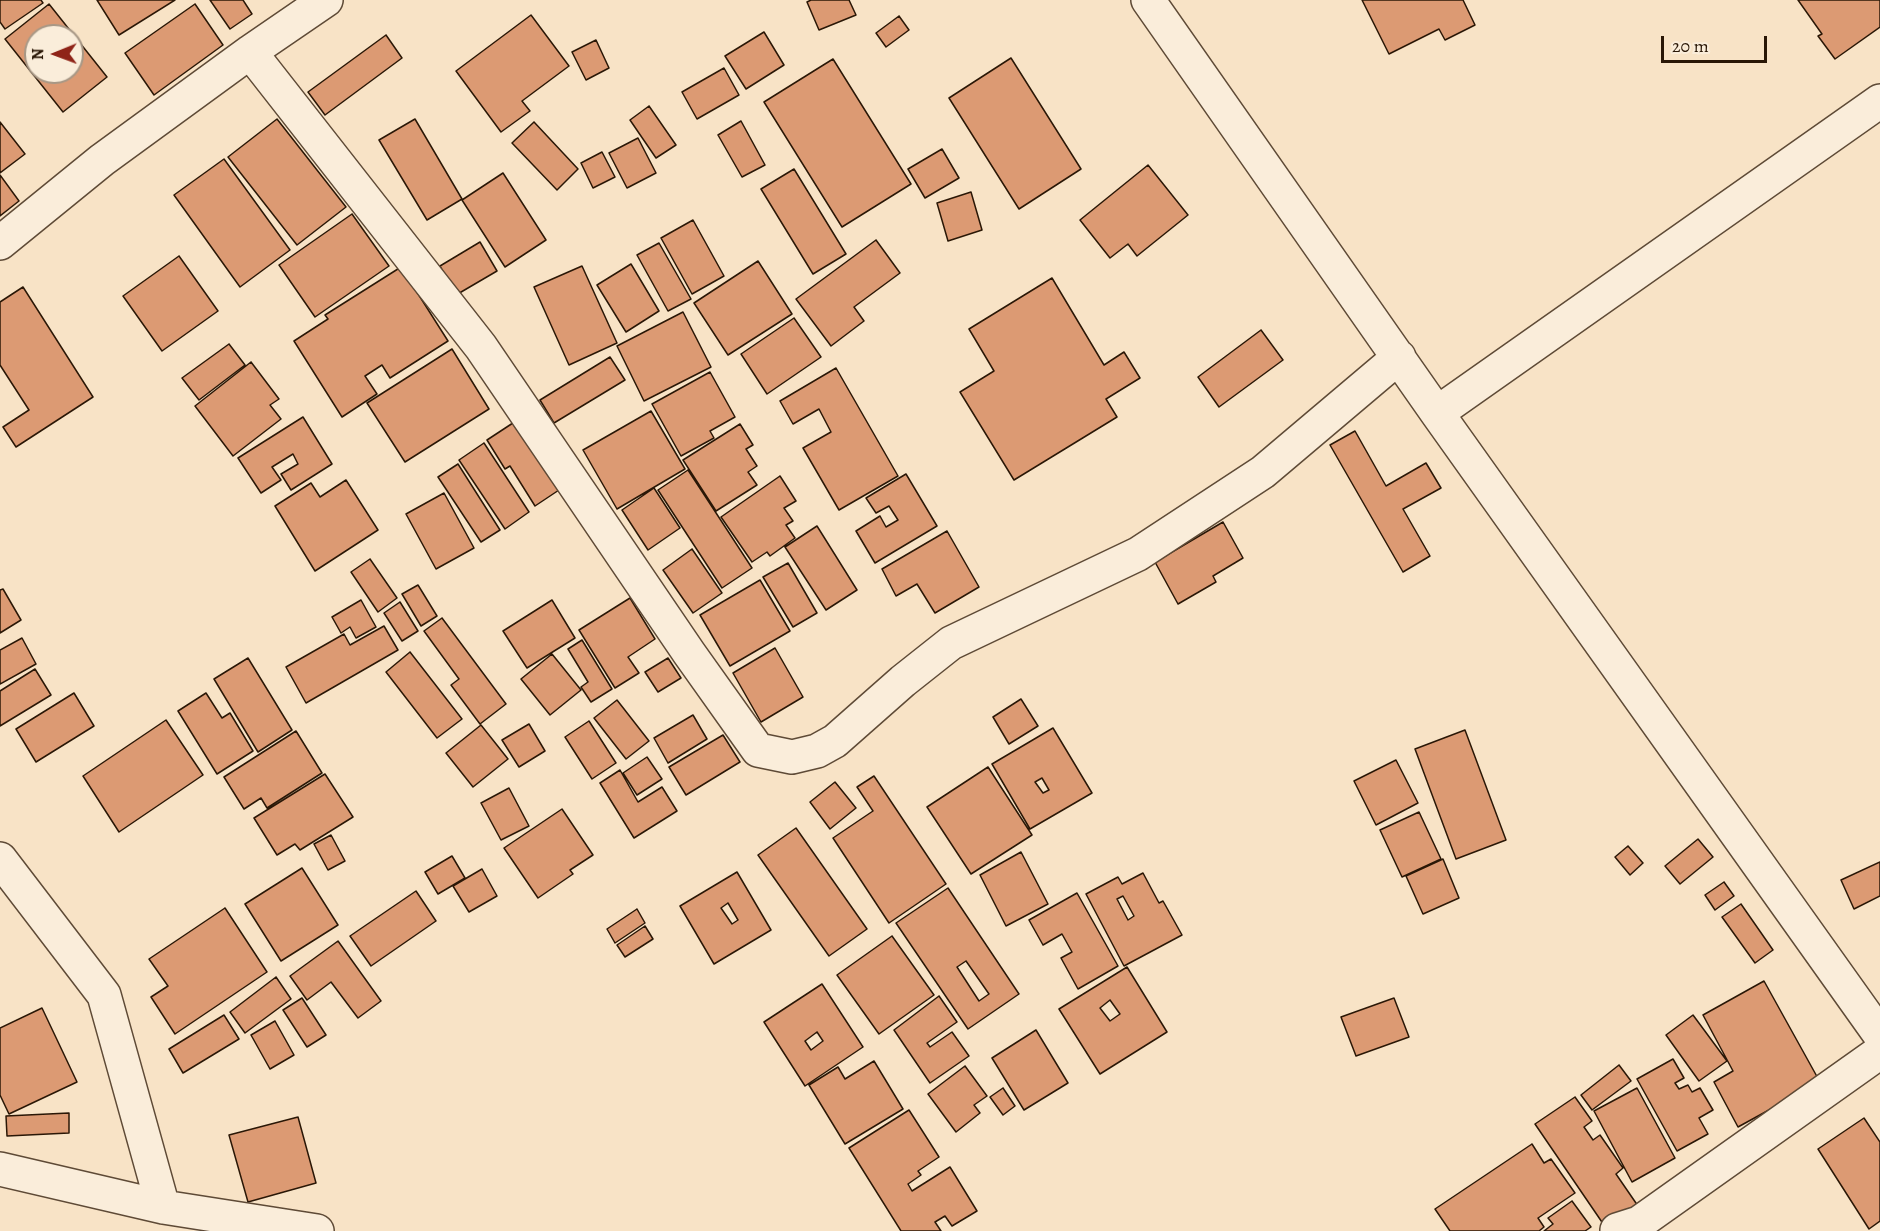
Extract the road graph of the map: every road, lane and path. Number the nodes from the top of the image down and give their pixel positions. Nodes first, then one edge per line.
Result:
1 (326, 0) edge
2 (1148, 0) edge
3 (249, 52) junction
4 (1880, 101) edge
5 (0, 243) edge
6 (1399, 357) junction
7 (1437, 413) junction
8 (0, 859) edge
9 (1880, 1035) edge
10 (1880, 1052) edge
11 (0, 1168) edge
12 (163, 1207) junction
13 (1617, 1230) edge
14 (317, 1231) edge

1 - 3 street
2 - 6 street
3 - 5 street
3 - 6 street
4 - 7 street
6 - 7 street
7 - 9 street
8 - 12 street
10 - 13 street
11 - 12 street
12 - 14 street

